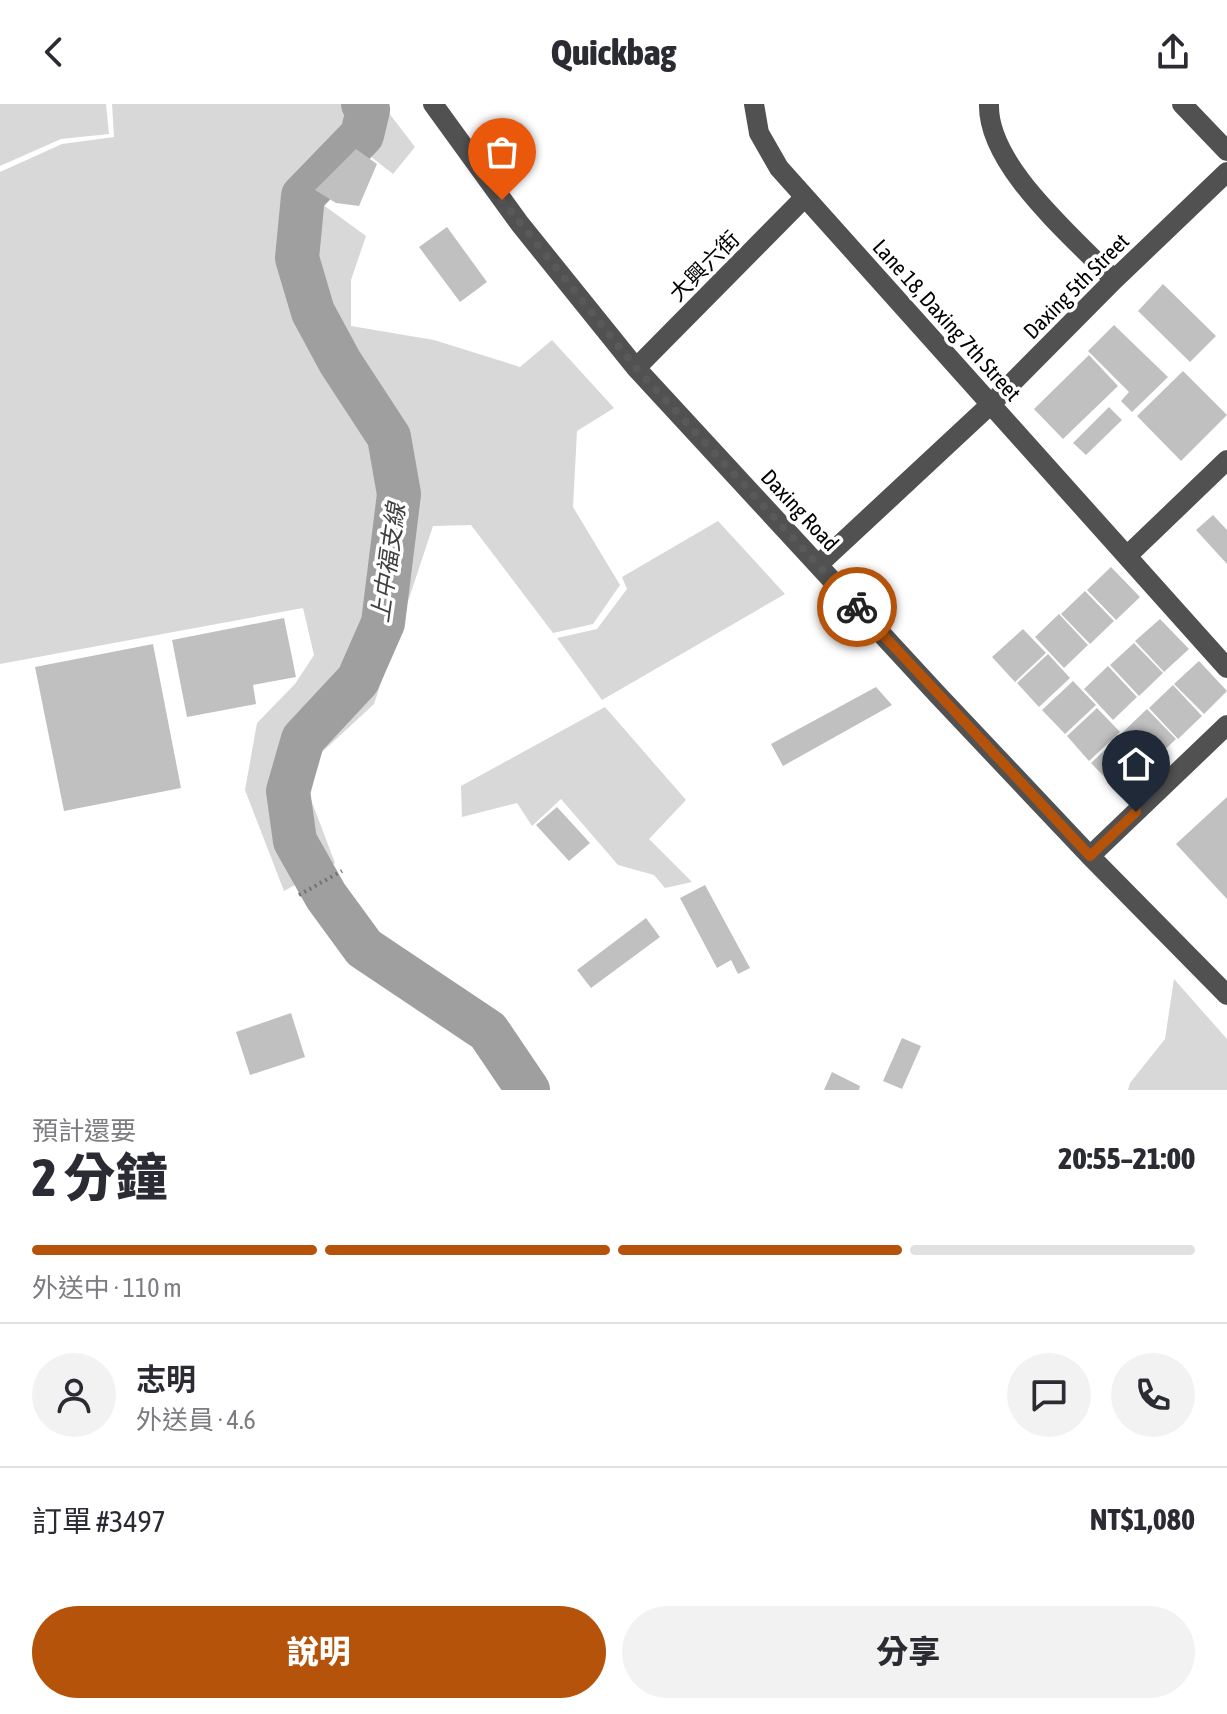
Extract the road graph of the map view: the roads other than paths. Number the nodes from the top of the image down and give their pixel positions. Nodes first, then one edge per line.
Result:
1 (433, 104) edge
2 (754, 104) edge
3 (989, 104) edge
4 (1182, 104) edge
5 (1227, 151) edge
6 (1227, 172) edge
7 (805, 197) junction
8 (1114, 280) junction
9 (636, 368) junction
10 (991, 404) junction
11 (1227, 460) edge
12 (1127, 556) junction
13 (818, 565) junction
14 (1227, 668) edge
15 (1227, 725) edge
16 (1090, 856) junction
17 (1224, 984) edge

1 - 9 street, Daxing Road
2 - 7 street, Lane 18, Daxing 7th Street
3 - 8 street
4 - 5 street
6 - 8 street, Daxing 5th Street
7 - 9 street, 大興六街
7 - 10 street, Lane 18, Daxing 7th Street
8 - 10 street, Daxing 5th Street
9 - 13 street, Daxing Road
10 - 12 street, Lane 18, Daxing 7th Street
10 - 13 street, Daxing 5th Street
11 - 12 street
12 - 14 street, Lane 18, Daxing 7th Street
13 - 16 street, Daxing Road
15 - 16 street
16 - 17 street, Daxing Road

